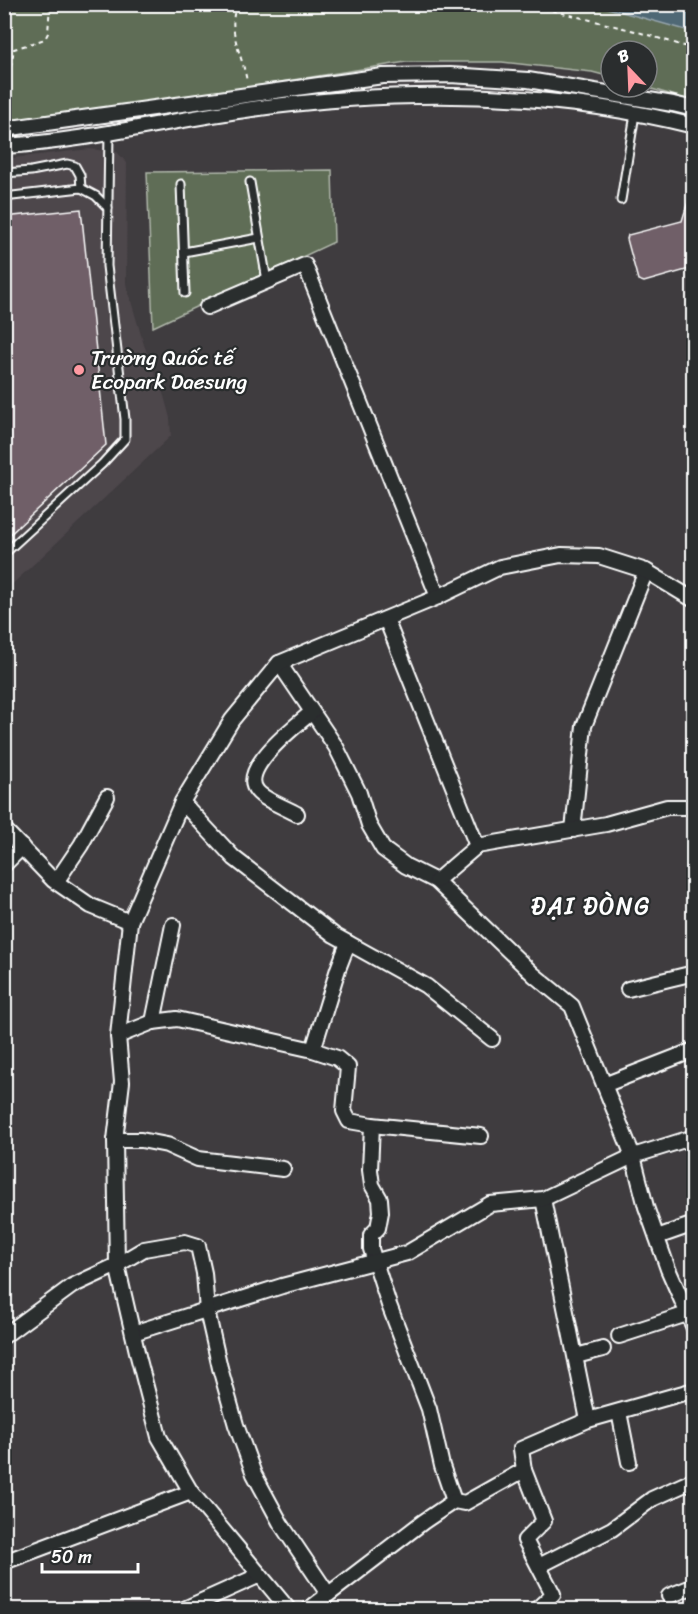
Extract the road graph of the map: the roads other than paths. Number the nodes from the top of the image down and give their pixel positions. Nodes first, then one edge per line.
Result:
1 (528, 80) junction
2 (249, 93) junction
3 (527, 97) junction
4 (251, 109) junction
5 (693, 109) edge
6 (635, 114) junction
7 (693, 126) edge
8 (4, 129) edge
9 (109, 134) junction
10 (4, 146) edge
11 (4, 173) edge
12 (250, 182) dead end
13 (181, 184) dead end
14 (81, 188) junction
15 (4, 197) edge
16 (621, 200) dead end
17 (108, 208) junction
18 (259, 238) junction
19 (184, 252) junction
20 (267, 281) junction
21 (185, 293) dead end
22 (207, 308) dead end
23 (4, 554) edge
24 (646, 571) junction
25 (438, 597) junction
26 (693, 600) edge
27 (386, 619) junction
28 (279, 663) junction
29 (312, 712) junction
30 (107, 797) dead end
31 (182, 802) junction
32 (693, 807) edge
33 (297, 814) dead end
34 (4, 829) edge
35 (573, 830) junction
36 (477, 846) junction
37 (22, 847) junction
38 (4, 865) edge
39 (436, 880) junction
40 (56, 882) junction
41 (130, 922) junction
42 (173, 926) dead end
43 (348, 943) junction
44 (693, 974) edge
45 (628, 989) dead end
46 (153, 1022) junction
47 (118, 1036) junction
48 (492, 1039) dead end
49 (312, 1050) junction
50 (693, 1050) edge
51 (604, 1085) junction
52 (372, 1125) junction
53 (481, 1136) dead end
54 (693, 1137) edge
55 (115, 1140) junction
56 (633, 1156) junction
57 (283, 1168) dead end
58 (543, 1199) junction
59 (693, 1224) edge
60 (657, 1237) junction
61 (373, 1261) junction
62 (117, 1265) junction
63 (207, 1311) junction
64 (687, 1314) junction
65 (693, 1328) edge
66 (137, 1332) junction
67 (4, 1336) edge
68 (619, 1336) dead end
69 (603, 1349) dead end
70 (576, 1356) junction
71 (693, 1390) edge
72 (619, 1412) junction
73 (588, 1420) junction
74 (629, 1462) dead end
75 (524, 1470) junction
76 (693, 1480) edge
77 (191, 1492) junction
78 (454, 1501) junction
79 (4, 1562) edge
80 (539, 1566) junction
81 (260, 1575) junction
82 (693, 1586) edge
83 (328, 1593) junction
84 (669, 1596) dead end
85 (182, 1610) edge
86 (289, 1610) edge
87 (308, 1610) edge
88 (536, 1610) edge

1 - 2 street
1 - 3 street
1 - 5 street
2 - 4 street
2 - 8 street
3 - 4 street
3 - 6 street
4 - 9 street
6 - 7 street
6 - 16 lane
9 - 10 street
9 - 17 lane
11 - 14 lane
12 - 18 lane
13 - 19 lane
14 - 15 lane
14 - 17 lane
17 - 23 lane
18 - 19 lane
18 - 20 lane
19 - 21 lane
20 - 22 street
20 - 25 street
24 - 25 street
24 - 26 street
24 - 35 street
25 - 27 street
27 - 28 street
27 - 36 street
28 - 29 street
28 - 31 street
29 - 33 street
29 - 39 street
30 - 40 street
31 - 41 street
31 - 43 street
32 - 35 street
34 - 37 street
35 - 36 street
36 - 39 street
37 - 38 street
37 - 40 street
39 - 51 street
40 - 41 street
41 - 47 street
42 - 46 street
43 - 48 street
43 - 49 street
44 - 45 street
46 - 47 street
46 - 49 street
47 - 55 street
49 - 52 street
50 - 51 street
51 - 56 street
52 - 53 street
52 - 61 street
54 - 56 street
55 - 57 street
55 - 62 street
56 - 58 street
56 - 60 street
58 - 61 street
58 - 70 street
59 - 60 street
60 - 64 street
61 - 63 street
61 - 78 street
62 - 63 street
62 - 66 street
62 - 67 street
63 - 66 street
63 - 83 street
64 - 65 street
64 - 68 street
66 - 77 street
69 - 70 street
70 - 73 street
71 - 72 street
72 - 73 street
72 - 74 street
73 - 75 street
75 - 78 street
75 - 80 street
76 - 80 street
77 - 79 street
77 - 81 street
78 - 83 street
80 - 88 street
81 - 85 street
81 - 86 street
82 - 84 street
83 - 87 street

